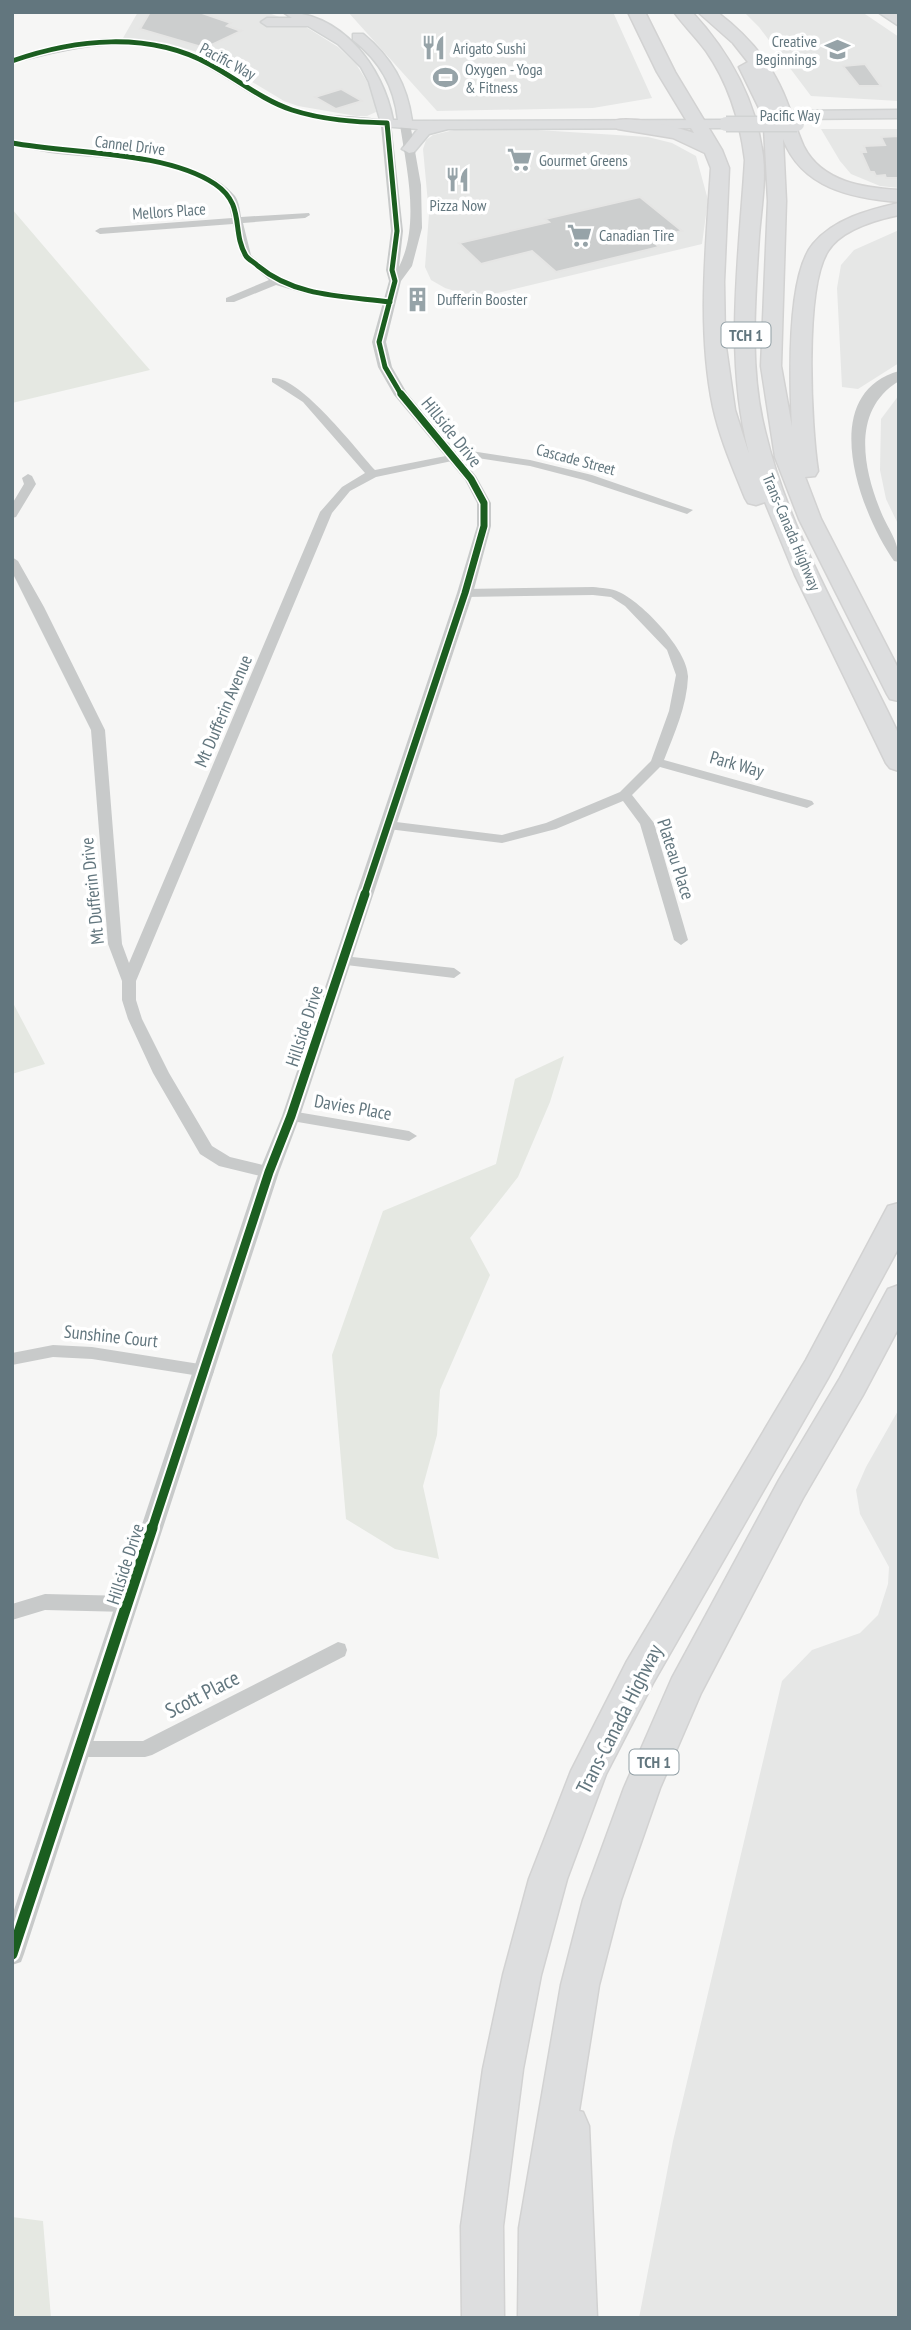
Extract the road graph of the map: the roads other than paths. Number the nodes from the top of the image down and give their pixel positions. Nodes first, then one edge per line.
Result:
1 (289, 12) edge
2 (636, 12) edge
3 (705, 12) edge
4 (884, 12) edge
5 (673, 15) edge
6 (313, 18) edge
7 (267, 22) dead end
8 (899, 22) edge
9 (12, 61) edge
10 (666, 72) junction
11 (403, 97) junction
12 (899, 114) edge
13 (537, 118) junction
14 (489, 119) junction
15 (795, 119) junction
16 (622, 120) junction
17 (694, 120) junction
18 (406, 122) junction
19 (450, 122) junction
20 (899, 122) edge
21 (387, 123) junction
22 (12, 143) edge
23 (409, 149) junction
24 (713, 150) junction
25 (899, 196) edge
26 (899, 209) edge
27 (305, 215) dead end
28 (239, 222) junction
29 (100, 231) dead end
30 (276, 281) junction
31 (395, 281) junction
32 (230, 300) dead end
33 (390, 302) junction
34 (899, 375) edge
35 (276, 380) dead end
36 (454, 457) junction
37 (372, 474) junction
38 (28, 478) dead end
39 (687, 510) dead end
40 (12, 514) edge
41 (828, 556) junction
42 (899, 558) edge
43 (12, 561) edge
44 (465, 593) junction
45 (820, 599) junction
46 (899, 694) edge
47 (657, 762) junction
48 (899, 763) edge
49 (625, 795) junction
50 (807, 804) dead end
51 (388, 825) junction
52 (681, 940) dead end
53 (343, 961) junction
54 (454, 973) dead end
55 (129, 981) junction
56 (291, 1116) junction
57 (409, 1136) dead end
58 (270, 1172) junction
59 (899, 1214) edge
60 (899, 1297) edge
61 (12, 1359) edge
62 (206, 1371) junction
63 (128, 1604) junction
64 (12, 1612) edge
65 (338, 1650) dead end
66 (80, 1749) junction
67 (12, 1954) edge
68 (567, 2054) junction
69 (482, 2226) junction
70 (467, 2318) edge
71 (483, 2318) edge
72 (539, 2318) edge
73 (576, 2318) edge

1 - 6 main road, Hillside Drive
2 - 10 highway
3 - 25 highway
3 - 41 highway, Trans-Canada Highway / TCH 1
4 - 8 main road
5 - 45 highway, Trans-Canada Highway / TCH 1
6 - 7 main road
6 - 11 main road, Hillside Drive
6 - 21 main road, Hillside Drive
9 - 21 street, Pacific Way
10 - 16 highway
10 - 17 highway
11 - 18 main road, Hillside Drive
11 - 19 main road
12 - 15 main road, Pacific Way
13 - 14 main road, Pacific Way
13 - 14 main road
13 - 16 main road, Pacific Way
14 - 19 main road, Pacific Way
15 - 17 main road, Pacific Way, bridge
15 - 20 main road, Pacific Way
16 - 17 main road, Pacific Way
16 - 19 main road, Pacific Way
16 - 24 highway
17 - 24 highway
18 - 19 main road, Pacific Way
18 - 21 main road, Pacific Way
18 - 23 street, Hillside Drive
19 - 23 main road
21 - 31 street, Hillside Drive
22 - 28 street, Cannel Drive
23 - 31 street, Hillside Drive
24 - 45 highway
26 - 41 highway
27 - 28 street
28 - 29 street, Mellors Place
28 - 30 street, Cannel Drive
30 - 32 street
30 - 33 street, Cannel Drive
31 - 33 street, Hillside Drive
33 - 36 street, Hillside Drive
34 - 42 street
35 - 37 street
36 - 37 street, Cascade Street
36 - 39 street, Cascade Street
36 - 44 street, Hillside Drive
37 - 55 street, Mt Dufferin Avenue
38 - 40 street
41 - 46 highway, Trans-Canada Highway / TCH 1
43 - 55 street, Mt Dufferin Drive
44 - 47 street
44 - 51 street, Hillside Drive
45 - 48 highway, Trans-Canada Highway / TCH 1
47 - 49 street
47 - 50 street, Park Way
49 - 51 street
49 - 52 street, Plateau Place
51 - 53 street, Hillside Drive
53 - 54 street
53 - 56 street, Hillside Drive
55 - 58 street, Mt Dufferin Drive
56 - 57 street, Davies Place
56 - 58 street, Hillside Drive
58 - 62 street, Hillside Drive
59 - 69 highway, Trans-Canada Highway
60 - 68 highway, TCH 1
61 - 62 street, Sunshine Court
62 - 63 street, Hillside Drive
63 - 64 street
63 - 66 street, Hillside Drive
65 - 66 street, Scott Place
66 - 67 street, Hillside Drive
68 - 72 highway, TCH 1
68 - 73 highway
69 - 70 highway
69 - 71 highway, Trans-Canada Highway

